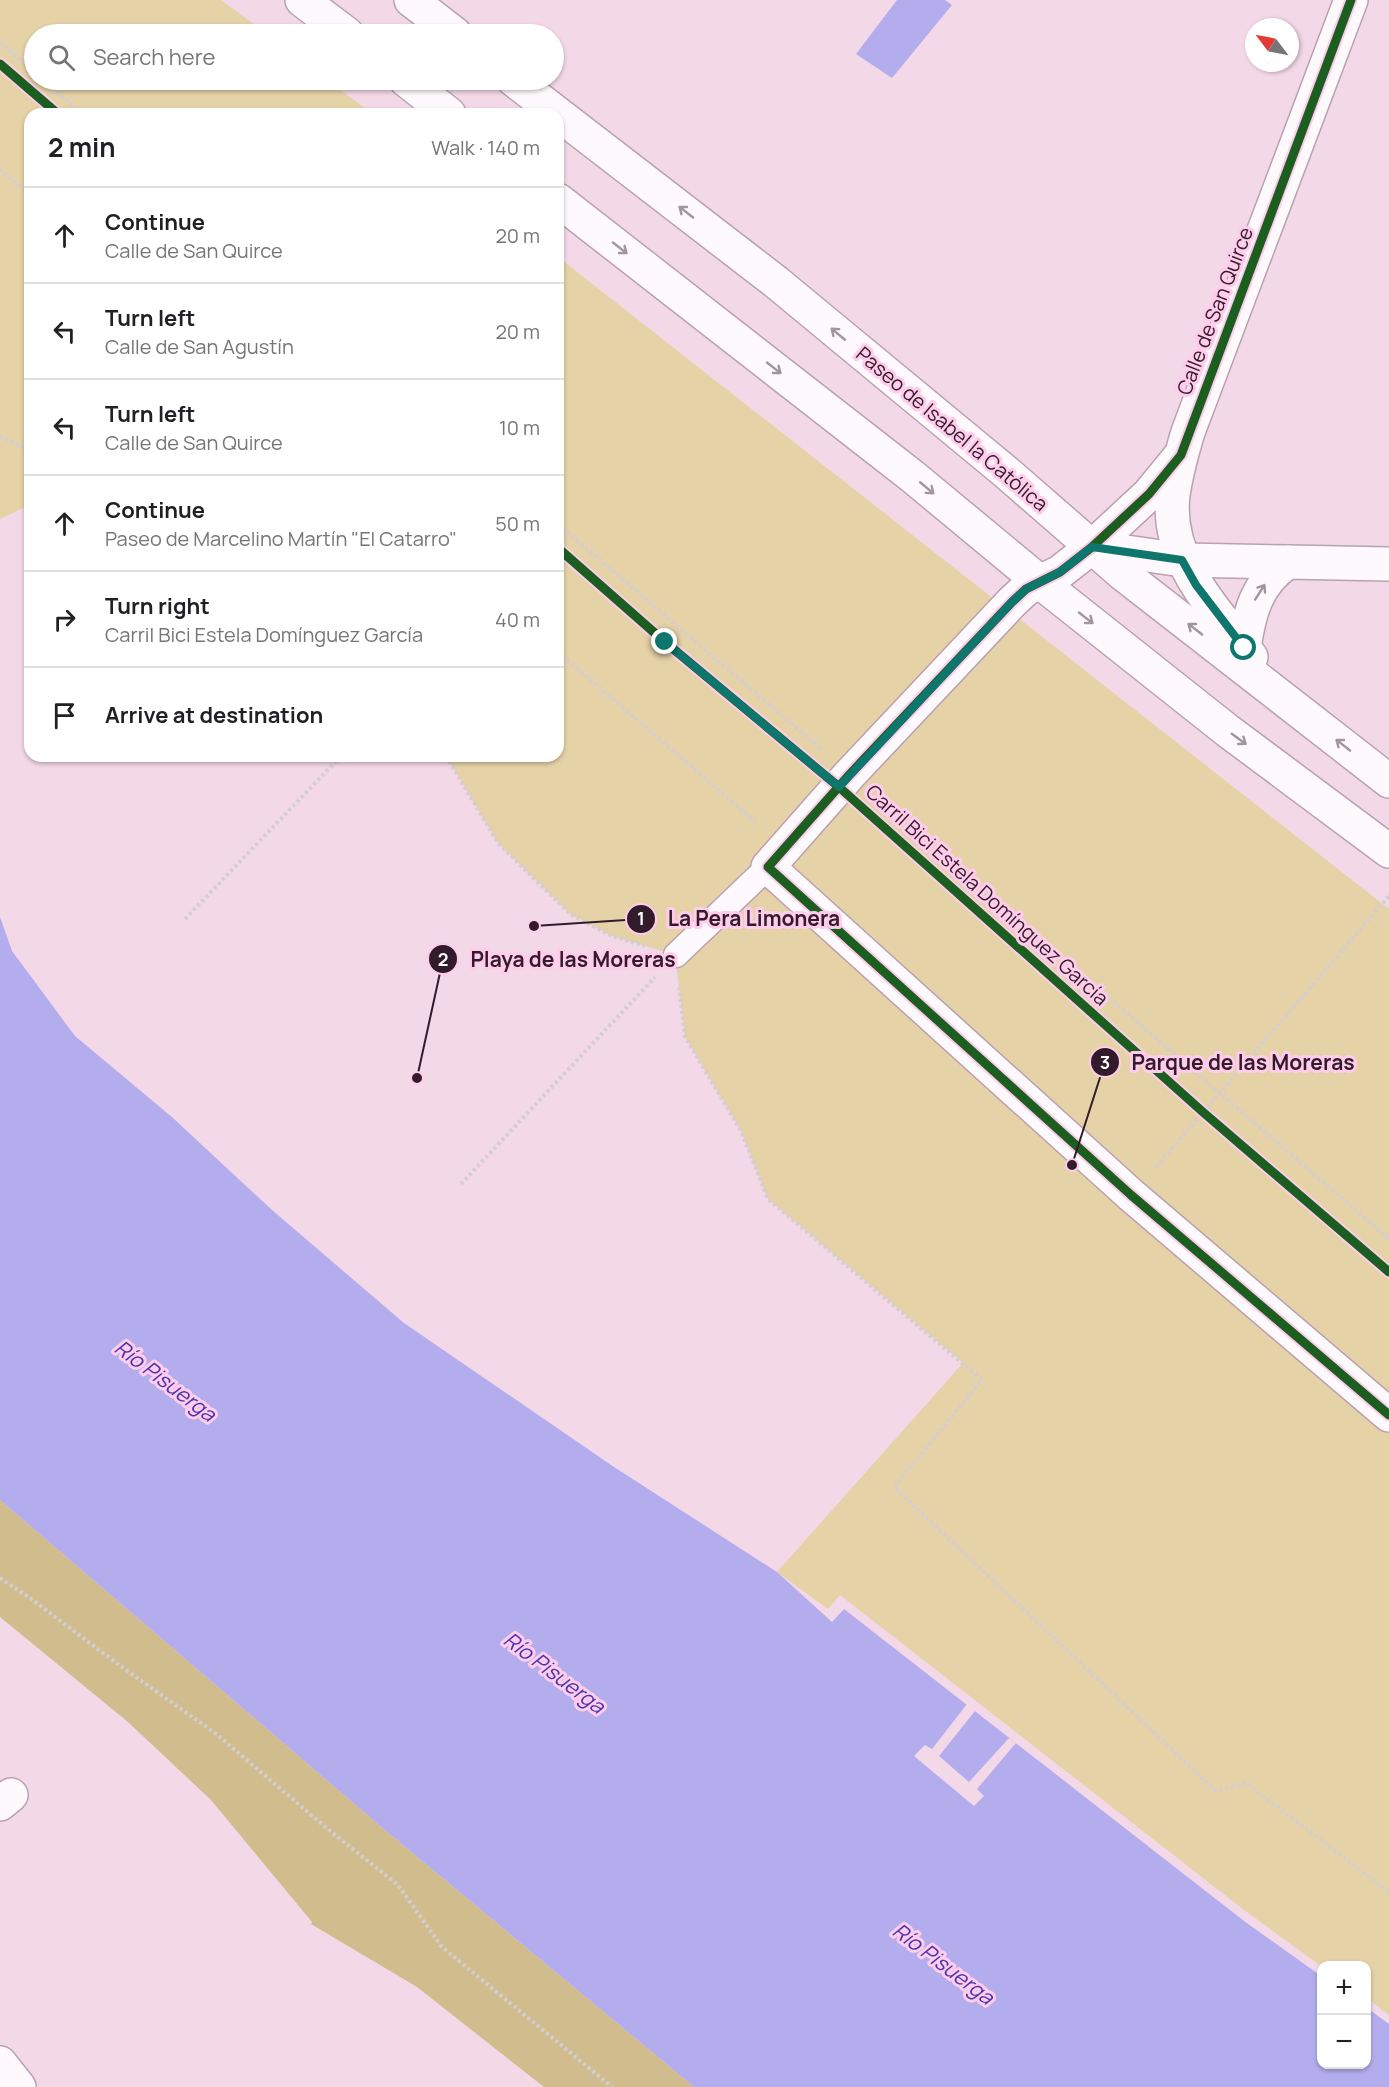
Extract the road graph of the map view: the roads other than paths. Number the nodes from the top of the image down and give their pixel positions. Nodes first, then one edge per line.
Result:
1 (302, 0) edge
2 (411, 0) edge
3 (1351, 0) edge
4 (334, 24) edge
5 (442, 24) edge
6 (419, 90) edge
7 (527, 90) edge
8 (441, 108) edge
9 (550, 108) edge
10 (564, 119) edge
11 (564, 205) edge
12 (1181, 455) junction
13 (1092, 547) junction
14 (1182, 560) junction
15 (1288, 562) junction
16 (1389, 564) edge
17 (1040, 582) junction
18 (1244, 648) junction
19 (1275, 690) junction
20 (1389, 781) edge
21 (1389, 851) edge
22 (776, 857) junction
23 (675, 955) road end
24 (1389, 1415) edge
25 (0, 2063) edge
26 (20, 2087) edge

1 - 4 main road
2 - 5 main road
3 - 12 main road, Calle de San Quirce
6 - 8 main road
9 -> 7 main road, Paseo de Isabel la Católica
13 -> 10 main road, Paseo de Isabel la Católica
11 -> 17 main road
12 - 13 main road, Calle de San Quirce
12 - 14 main road, Calle de San Quirce
13 - 14 main road
13 - 17 main road, Calle de San Quirce
19 -> 13 main road, Paseo de Isabel la Católica
14 - 15 main road
14 - 18 main road, Calle de San Quirce
15 - 16 main road
18 -> 15 main road
17 -> 21 main road
17 - 22 main road, Calle de San Quirce
18 - 19 main road, Calle de San Quirce
20 -> 19 main road, Paseo de Isabel la Católica
22 - 23 lane
22 - 24 main road
25 - 26 main road

